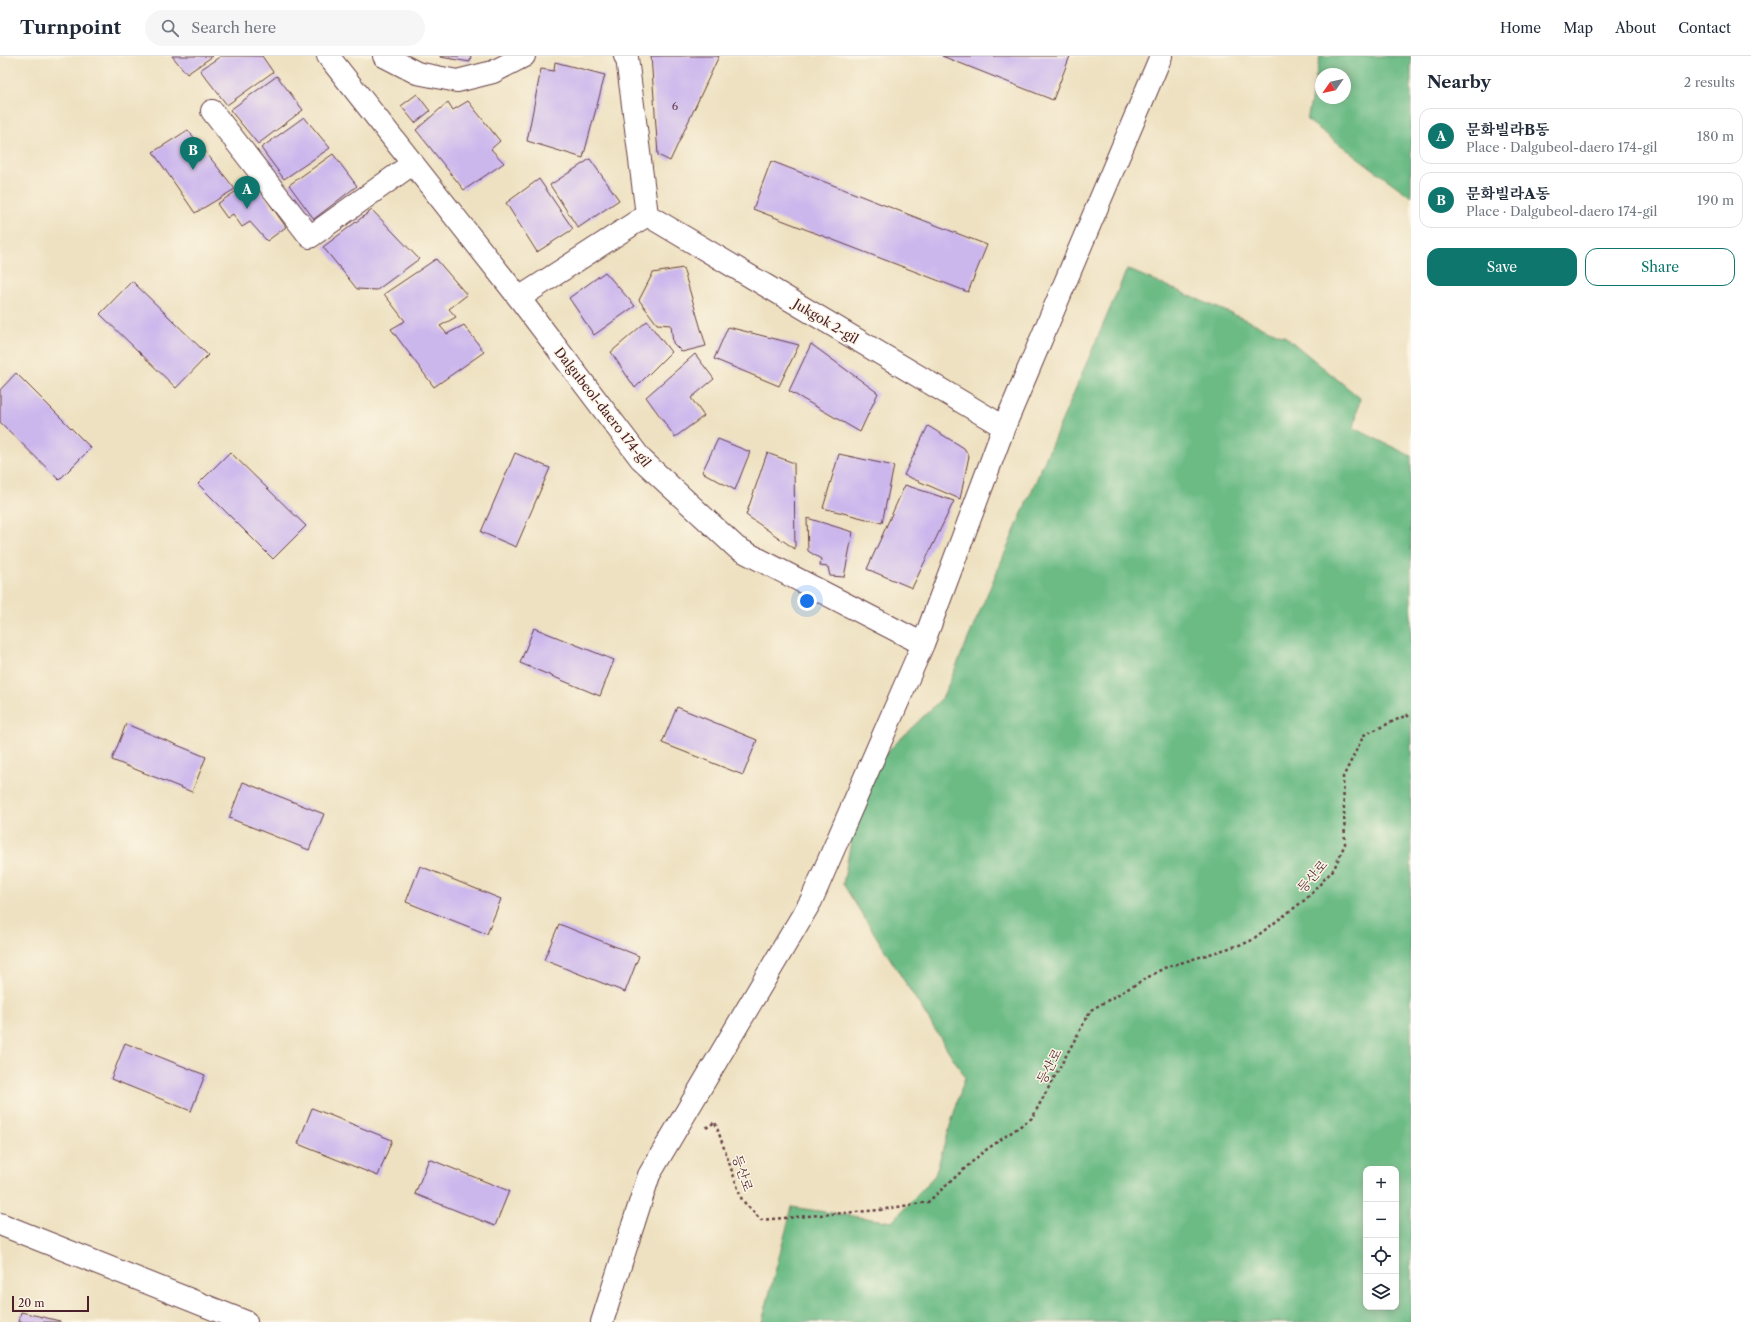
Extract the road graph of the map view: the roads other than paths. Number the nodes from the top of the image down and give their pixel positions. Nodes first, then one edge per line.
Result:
1 (328, 56) edge
2 (384, 56) edge
3 (524, 56) edge
4 (625, 56) edge
5 (1161, 56) edge
6 (212, 111) dead end
7 (412, 164) junction
8 (647, 215) junction
9 (518, 298) junction
10 (1004, 427) junction
11 (923, 644) junction
12 (0, 1224) edge
13 (246, 1322) edge
14 (602, 1322) edge

1 - 7 street, Dalgubeol-daero 174-gil
2 - 3 street
4 - 8 street
5 - 10 street
6 - 7 street
7 - 9 street, Dalgubeol-daero 174-gil
8 - 9 street
8 - 10 street, Jukgok 2-gil
9 - 11 street, Dalgubeol-daero 174-gil
10 - 11 street
11 - 14 street
12 - 13 street

